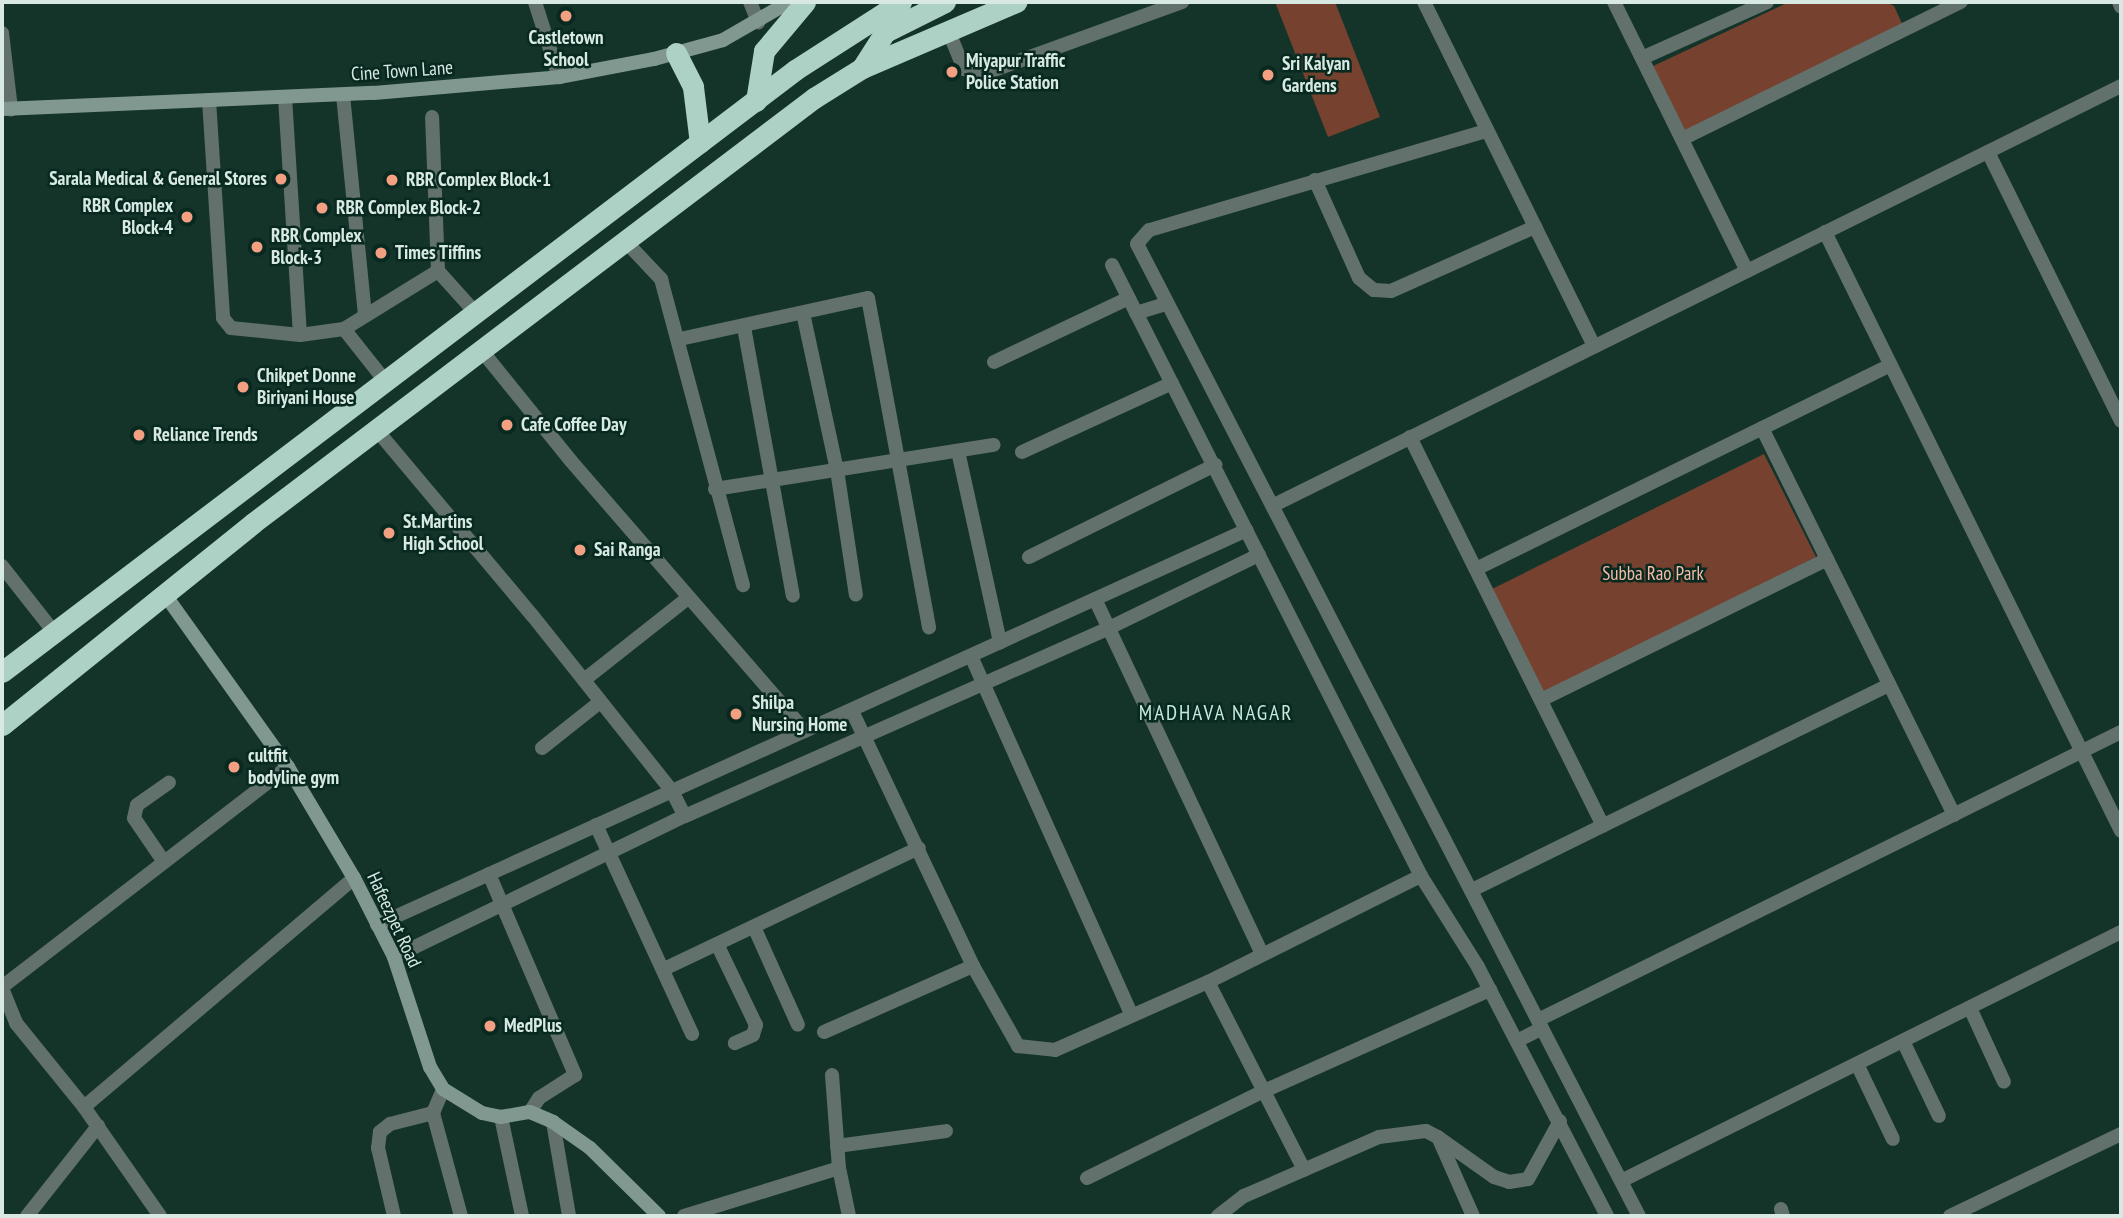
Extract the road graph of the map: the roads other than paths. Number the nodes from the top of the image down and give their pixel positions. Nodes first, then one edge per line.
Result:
1 (535, 2) edge
2 (750, 2) edge
3 (789, 2) edge
4 (805, 2) edge
5 (901, 2) edge
6 (945, 2) edge
7 (1016, 2) edge
8 (1182, 2) edge
9 (1424, 2) edge
10 (1614, 2) edge
11 (1767, 2) edge
12 (2119, 2) edge
13 (1956, 3) edge
14 (2121, 7) edge
15 (758, 22) junction
16 (948, 30) junction
17 (2, 33) edge
18 (676, 53) junction
19 (1642, 58) junction
20 (862, 68) junction
21 (559, 77) junction
22 (2121, 86) edge
23 (343, 94) junction
24 (285, 97) junction
25 (209, 100) junction
26 (756, 101) junction
27 (6, 109) edge
28 (432, 117) dead end
29 (1486, 131) junction
30 (1682, 139) junction
31 (701, 143) junction
32 (1988, 152) junction
33 (1315, 180) junction
34 (1535, 227) junction
35 (1825, 232) junction
36 (571, 238) junction
37 (627, 243) junction
38 (536, 265) junction
39 (1112, 265) dead end
40 (593, 268) junction
41 (438, 271) junction
42 (1747, 271) junction
43 (560, 293) junction
44 (1129, 298) junction
45 (1166, 304) junction
46 (474, 312) junction
47 (803, 313) junction
48 (1136, 313) junction
49 (365, 316) junction
50 (744, 327) junction
51 (344, 329) junction
52 (300, 335) junction
53 (680, 339) junction
54 (1594, 346) junction
55 (482, 351) junction
56 (994, 362) dead end
57 (1891, 365) junction
58 (386, 382) junction
59 (1172, 383) junction
60 (2121, 421) edge
61 (375, 428) junction
62 (1762, 428) junction
63 (1410, 437) junction
64 (994, 445) dead end
65 (958, 451) junction
66 (1022, 452) dead end
67 (896, 461) junction
68 (1215, 465) junction
69 (837, 470) junction
70 (772, 481) junction
71 (715, 489) junction
72 (1274, 505) junction
73 (1247, 530) junction
74 (1259, 555) junction
75 (1029, 557) dead end
76 (1827, 559) junction
77 (2, 566) edge
78 (1476, 569) junction
79 (743, 585) dead end
80 (856, 595) dead end
81 (166, 596) junction
82 (793, 596) dead end
83 (688, 598) junction
84 (1095, 599) junction
85 (929, 627) dead end
86 (1110, 628) junction
87 (54, 632) junction
88 (1000, 642) junction
89 (971, 656) junction
90 (2, 672) edge
91 (584, 680) junction
92 (985, 684) junction
93 (1889, 685) junction
94 (1541, 700) junction
95 (600, 702) junction
96 (852, 711) junction
97 (2, 725) edge
98 (805, 731) junction
99 (2121, 732) edge
100 (865, 736) junction
101 (542, 748) dead end
102 (2082, 751) junction
103 (288, 767) junction
104 (169, 783) dead end
105 (672, 791) junction
106 (1954, 815) junction
107 (685, 817) junction
108 (596, 825) junction
109 (1603, 826) junction
110 (2121, 831) edge
111 (919, 848) junction
112 (609, 854) junction
113 (164, 862) junction
114 (489, 874) junction
115 (1421, 876) junction
116 (354, 878) junction
117 (1472, 890) junction
118 (502, 903) junction
119 (377, 925) junction
120 (754, 927) junction
121 (2121, 932) edge
122 (717, 944) junction
123 (1262, 954) junction
124 (394, 957) junction
125 (973, 966) junction
126 (664, 969) junction
127 (1208, 982) junction
128 (2, 988) edge
129 (1490, 990) junction
130 (1970, 1008) junction
131 (1131, 1013) junction
132 (1540, 1024) junction
133 (797, 1025) dead end
134 (824, 1032) dead end
135 (692, 1034) dead end
136 (1517, 1041) junction
137 (1903, 1041) junction
138 (734, 1043) dead end
139 (1857, 1064) junction
140 (832, 1075) dead end
141 (2004, 1082) dead end
142 (443, 1089) junction
143 (1264, 1091) junction
144 (84, 1107) junction
145 (530, 1112) junction
146 (433, 1113) junction
147 (1939, 1116) dead end
148 (501, 1117) junction
149 (1560, 1121) junction
150 (553, 1122) junction
151 (98, 1126) junction
152 (946, 1131) dead end
153 (2121, 1134) edge
154 (1438, 1137) junction
155 (1893, 1139) dead end
156 (837, 1146) junction
157 (839, 1168) junction
158 (1304, 1170) junction
159 (1087, 1178) dead end
160 (1621, 1181) junction
161 (27, 1216) edge
162 (160, 1216) edge
163 (394, 1216) edge
164 (461, 1216) edge
165 (522, 1216) edge
166 (569, 1216) edge
167 (659, 1216) edge
168 (684, 1216) edge
169 (849, 1216) edge
170 (1218, 1216) edge
171 (1473, 1216) edge
172 (1607, 1216) edge
173 (1639, 1216) edge
174 (1950, 1216) edge

1 - 21 street
2 - 15 street
3 - 15 street, Cine Town Lane
4 - 26 highway
5 - 26 highway
6 - 20 highway
7 - 16 highway
8 - 16 street
9 - 29 street
10 - 19 street
11 - 19 street
12 - 14 street
13 - 30 street
15 - 18 street, Cine Town Lane
16 - 20 highway
17 - 27 street
18 - 21 street, Cine Town Lane
18 - 31 highway
19 - 30 street
20 - 37 highway
21 - 23 street, Cine Town Lane
22 - 32 street
23 - 24 street, Cine Town Lane
23 - 49 street
24 - 25 street, Cine Town Lane
24 - 52 street
25 - 27 street, Cine Town Lane
25 - 52 street
26 - 31 highway
28 - 41 street
29 - 33 street
29 - 34 street
30 - 42 street
31 - 36 highway
32 - 35 street
32 - 60 street
33 - 34 street
33 - 45 street
34 - 54 street
35 - 42 street
35 - 57 street
36 - 38 highway
36 - 40 highway
37 - 40 highway
37 - 53 street
38 - 43 highway
38 - 46 highway
39 - 44 street
40 - 43 highway
41 - 46 street
41 - 49 street
42 - 54 street
43 - 55 highway
44 - 48 street
44 - 56 street
45 - 48 street
45 - 72 street
46 - 58 highway
47 - 50 street
47 - 67 street
47 - 69 street
48 - 59 street
49 - 51 street
50 - 53 street
50 - 70 street
51 - 52 street
51 - 58 street
53 - 71 street
54 - 63 street
55 - 61 highway
55 - 83 street
57 - 62 street
57 - 102 street
58 - 87 highway
59 - 66 street
59 - 68 street
61 - 81 highway
61 - 91 street
62 - 76 street
62 - 78 street
63 - 72 street
63 - 78 street
64 - 65 street
65 - 67 street
65 - 88 street
67 - 69 street
67 - 85 street
68 - 73 street
68 - 75 street
69 - 70 street
69 - 80 street
70 - 71 street
70 - 82 street
71 - 79 street
72 - 117 street
73 - 74 street
73 - 84 street
74 - 86 street
74 - 115 street
76 - 93 street
76 - 94 street
77 - 87 street
78 - 94 street
81 - 97 highway
81 - 103 street, Hafeezpet Road
83 - 91 street
83 - 98 street
84 - 86 street
84 - 88 street
86 - 92 street
86 - 123 street
87 - 90 highway
88 - 89 street
89 - 92 street
89 - 96 street
91 - 95 street
92 - 100 street
92 - 131 street
93 - 106 street
93 - 109 street
94 - 109 street
95 - 101 street
95 - 105 street
96 - 98 street
96 - 100 street
98 - 105 street
99 - 102 street
100 - 107 street
100 - 111 street
102 - 106 street
102 - 110 street
103 - 113 street
103 - 116 street, Hafeezpet Road
104 - 113 street
105 - 107 street
105 - 108 street
106 - 132 street
107 - 112 street
108 - 112 street
108 - 114 street
109 - 117 street
111 - 120 street
111 - 125 street
112 - 118 street
112 - 126 street
113 - 128 street
114 - 118 street
114 - 119 street
115 - 123 street
115 - 129 street
116 - 119 street, Hafeezpet Road
116 - 144 street
117 - 132 street
118 - 124 street
118 - 145 street
119 - 124 street, Hafeezpet Road
120 - 122 street
120 - 133 street
121 - 130 street
122 - 126 street
122 - 138 street
123 - 127 street
124 - 142 street, Hafeezpet Road
125 - 131 street
125 - 134 street
126 - 135 street
127 - 131 street
127 - 143 street
128 - 144 street
129 - 136 street
129 - 143 street
130 - 137 street
130 - 141 street
132 - 136 street
132 - 160 street
136 - 149 street
137 - 139 street
137 - 147 street
139 - 155 street
139 - 160 street
140 - 156 street
142 - 146 street
142 - 148 street, Hafeezpet Road
143 - 158 street
143 - 159 street
144 - 151 street
145 - 148 street, Hafeezpet Road
145 - 150 street
146 - 163 street
146 - 164 street
148 - 165 street
149 - 154 street
149 - 172 street
150 - 166 street
150 - 167 street
151 - 161 street
151 - 162 street
152 - 156 street
153 - 174 street
154 - 158 street
154 - 171 street
156 - 157 street
157 - 168 street
157 - 169 street
158 - 170 street
160 - 173 street

